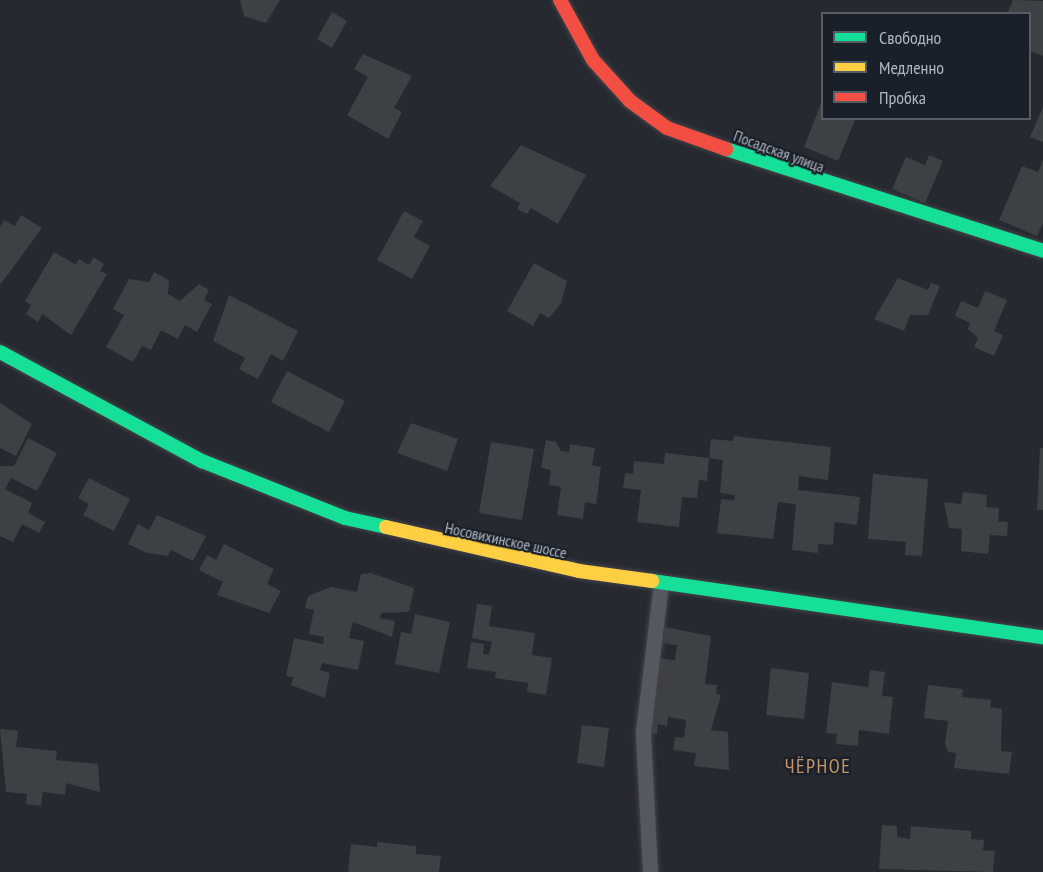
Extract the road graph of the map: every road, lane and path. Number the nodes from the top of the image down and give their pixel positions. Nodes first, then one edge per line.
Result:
1 (560, 0) edge
2 (1043, 251) edge
3 (0, 352) edge
4 (661, 583) junction
5 (1043, 637) edge
6 (650, 872) edge

1 - 2 main road, Посадская улица
3 - 4 main road, Носовихинское шоссе
4 - 5 main road, Носовихинское шоссе
4 - 6 lane

